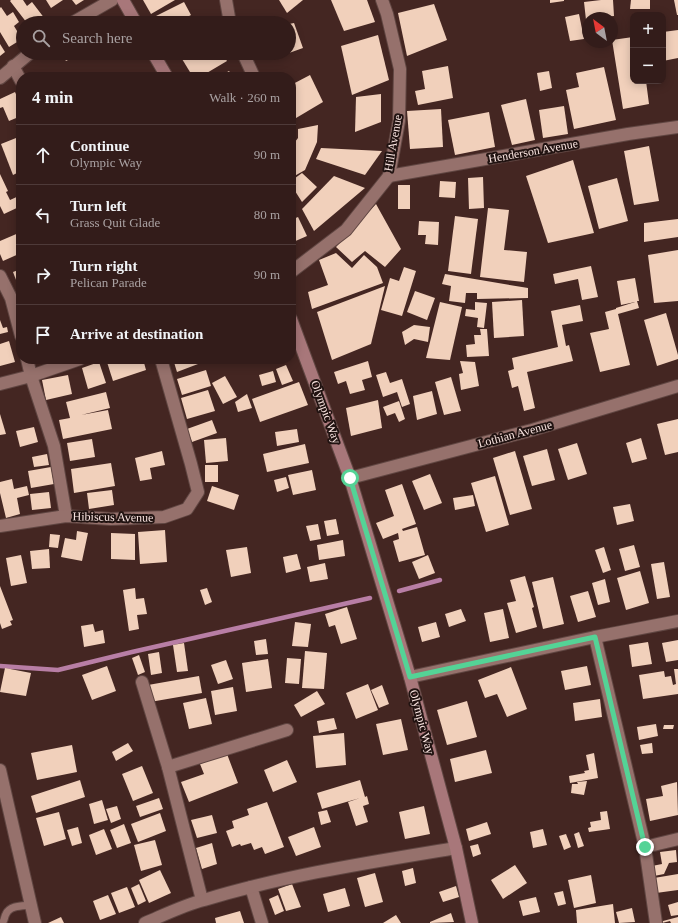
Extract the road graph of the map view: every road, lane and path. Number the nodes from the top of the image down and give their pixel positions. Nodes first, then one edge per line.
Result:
1 (112, 0) edge
2 (123, 0) edge
3 (226, 0) edge
4 (382, 0) edge
5 (84, 16) edge
6 (132, 16) edge
7 (229, 16) edge
8 (21, 60) edge
9 (157, 60) edge
10 (246, 60) edge
11 (13, 66) junction
12 (16, 72) edge
13 (164, 72) edge
14 (252, 72) edge
15 (0, 78) edge
16 (678, 127) edge
17 (389, 176) junction
18 (296, 268) edge
19 (0, 276) edge
20 (16, 319) edge
21 (296, 332) edge
22 (28, 364) edge
23 (66, 364) edge
24 (162, 364) edge
25 (31, 376) junction
26 (0, 384) edge
27 (678, 386) edge
28 (350, 478) junction
29 (66, 516) junction
30 (0, 526) edge
31 (678, 621) edge
32 (595, 637) junction
33 (410, 677) junction
34 (142, 682) dead end
35 (287, 730) dead end
36 (168, 767) junction
37 (0, 770) edge
38 (678, 839) edge
39 (645, 847) junction
40 (456, 848) junction
41 (251, 887) junction
42 (202, 900) junction
43 (31, 905) junction
44 (2, 923) edge
45 (35, 923) edge
46 (145, 923) edge
47 (262, 923) edge
48 (472, 923) edge
49 (656, 923) edge

1 - 5 street
2 - 6 street
3 - 7 street
4 - 17 street, Hill Avenue
8 - 11 street
9 - 13 street
10 - 14 street
11 - 12 street
11 - 15 street
16 - 17 street, Henderson Avenue
17 - 18 street, Hill Avenue
19 - 20 street
21 - 28 street, Olympic Way
22 - 25 street
23 - 25 street
24 - 29 street, Hibiscus Avenue
25 - 26 street
25 - 29 street
27 - 28 street, Lothian Avenue
28 - 33 street, Olympic Way
29 - 30 street, Hibiscus Avenue
31 - 32 street
32 - 33 street
32 - 39 street
33 - 40 street, Olympic Way
34 - 36 street
35 - 36 street
36 - 42 street
37 - 43 street
38 - 39 street
39 - 49 street
40 - 41 street
40 - 48 street, Olympic Way
41 - 42 street
41 - 47 street
42 - 46 street
43 - 44 lane
43 - 45 street

